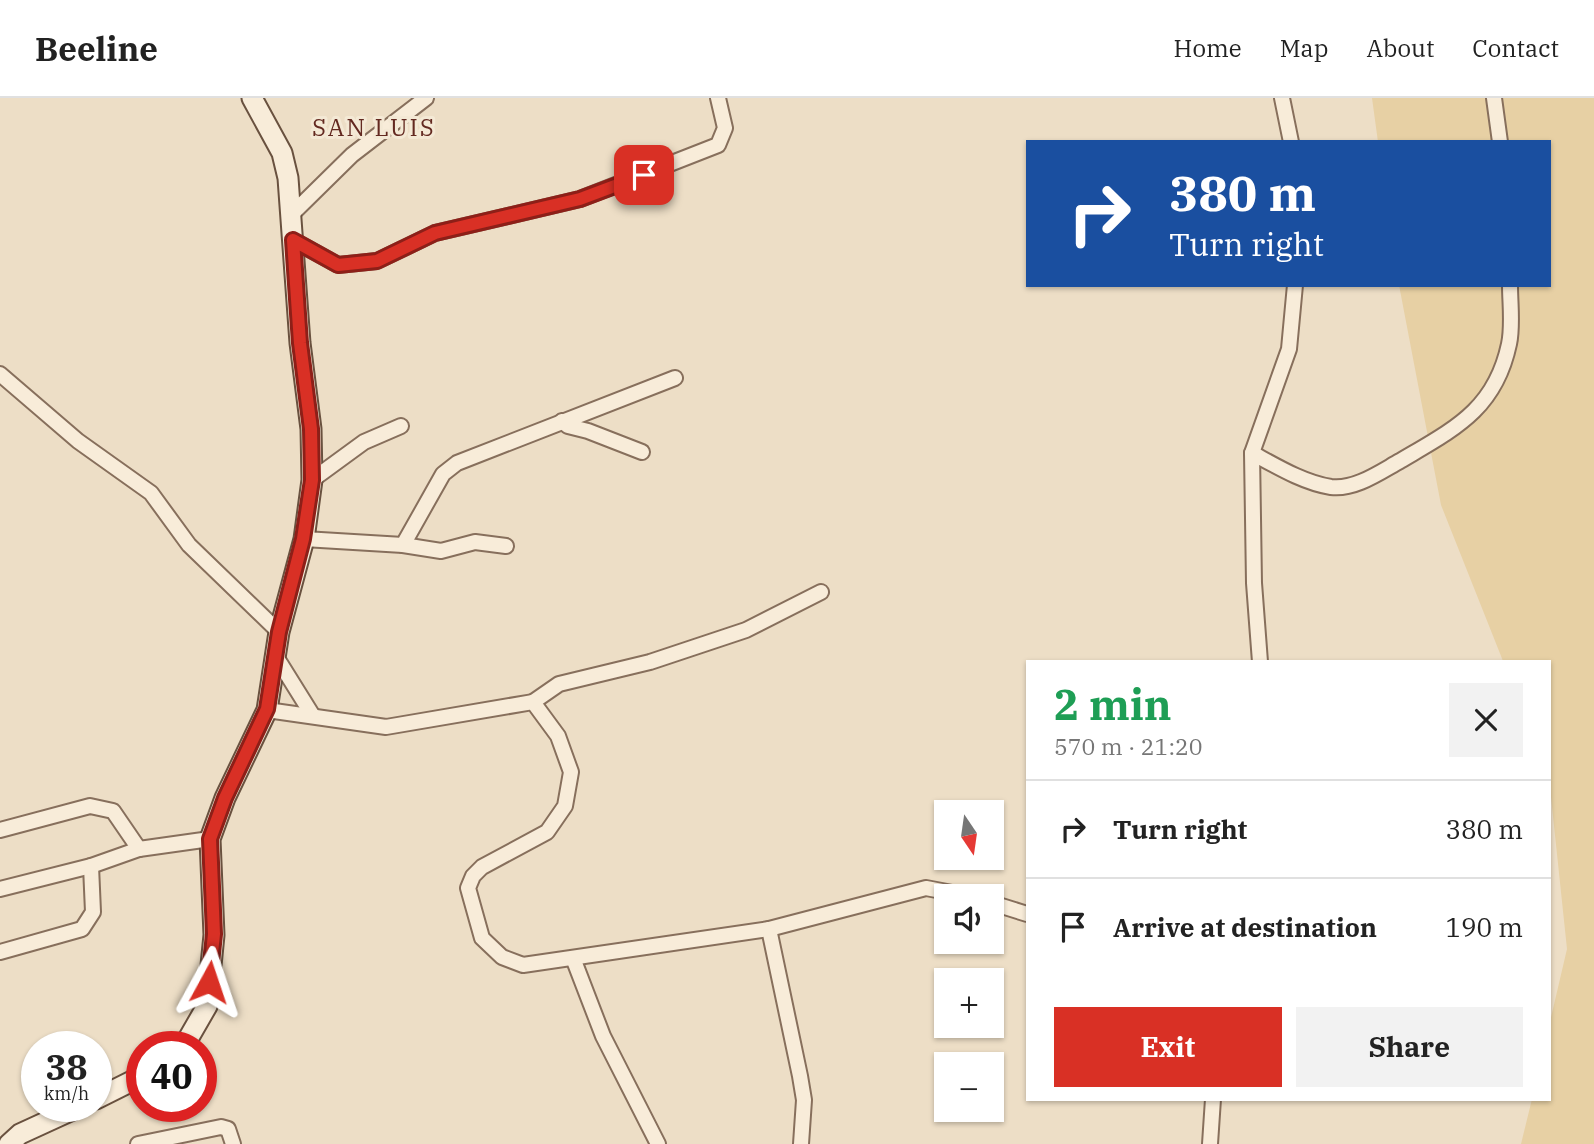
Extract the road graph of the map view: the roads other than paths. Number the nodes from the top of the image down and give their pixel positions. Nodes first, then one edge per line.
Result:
1 (252, 98) edge
2 (426, 98) edge
3 (718, 98) edge
4 (1282, 98) edge
5 (1494, 98) edge
6 (1291, 140) edge
7 (1500, 140) edge
8 (292, 214) junction
9 (293, 240) junction
10 (1295, 287) edge
11 (1510, 287) edge
12 (0, 374) edge
13 (675, 378) dead end
14 (562, 421) junction
15 (401, 426) dead end
16 (642, 452) dead end
17 (1252, 453) junction
18 (312, 480) junction
19 (303, 539) junction
20 (404, 545) junction
21 (506, 546) dead end
22 (821, 592) dead end
23 (279, 632) junction
24 (275, 655) junction
25 (1260, 660) edge
26 (533, 702) junction
27 (267, 709) junction
28 (313, 716) junction
29 (0, 830) edge
30 (210, 839) junction
31 (139, 849) junction
32 (91, 866) junction
33 (0, 889) edge
34 (934, 890) edge
35 (1004, 907) edge
36 (1026, 914) edge
37 (769, 929) junction
38 (0, 952) edge
39 (573, 958) junction
40 (193, 1031) edge
41 (1213, 1101) edge
42 (46, 1122) edge
43 (9, 1144) edge
44 (138, 1144) edge
45 (233, 1144) edge
46 (658, 1144) edge
47 (801, 1144) edge
48 (1210, 1144) edge

1 - 8 street
2 - 8 street
3 - 9 street
4 - 6 street
5 - 7 street
8 - 9 street
9 - 18 street
10 - 17 street
11 - 17 street
12 - 23 street
13 - 14 street
14 - 16 street
14 - 20 street
15 - 18 street
17 - 25 street
18 - 19 street
19 - 20 street
19 - 23 street
20 - 21 street
22 - 26 street
23 - 24 street
24 - 27 street
24 - 28 street
26 - 28 street
26 - 39 street
27 - 28 street
27 - 30 street
29 - 31 street
30 - 31 street
30 - 40 street
31 - 32 street
32 - 33 street
32 - 38 street
34 - 37 street
35 - 36 street
37 - 39 street
37 - 47 street
39 - 46 street
41 - 48 street
42 - 43 street
44 - 45 street

